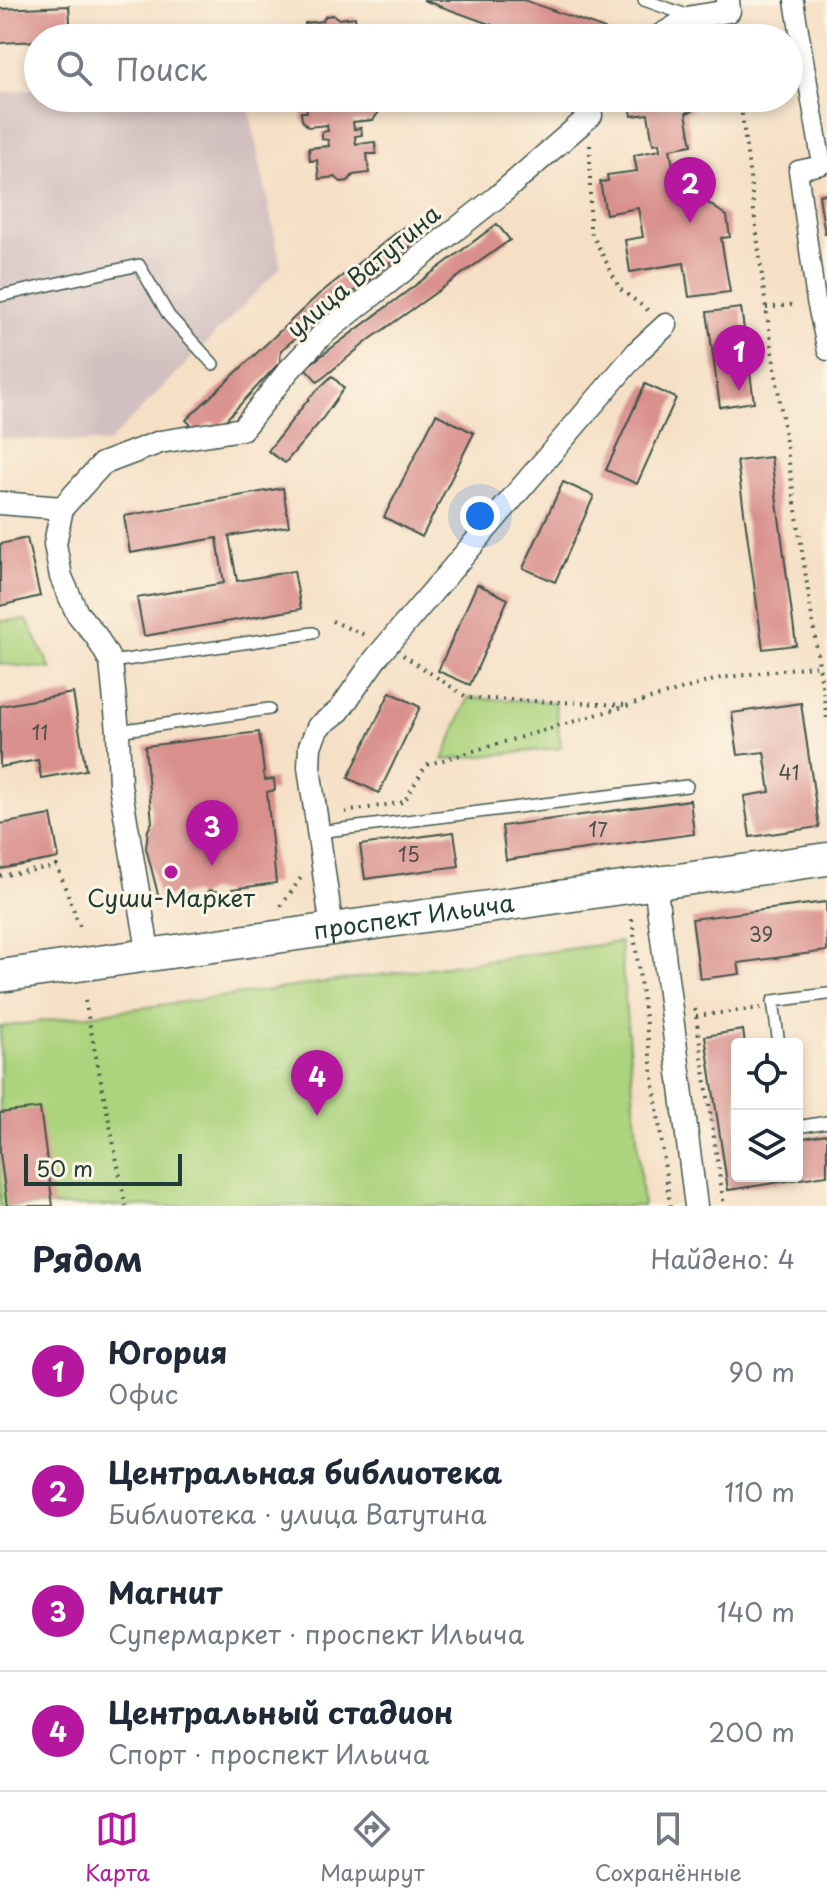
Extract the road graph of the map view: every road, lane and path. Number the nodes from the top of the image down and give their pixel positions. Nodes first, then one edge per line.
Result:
1 (644, 0) edge
2 (728, 0) edge
3 (794, 1) edge
4 (692, 17) junction
5 (680, 24) edge
6 (798, 24) edge
7 (803, 54) edge
8 (583, 112) edge
9 (589, 112) edge
10 (742, 112) edge
11 (0, 296) edge
12 (816, 301) junction
13 (766, 308) junction
14 (666, 325) joint
15 (827, 351) edge
16 (213, 364) dead end
17 (0, 503) edge
18 (62, 508) junction
19 (332, 621) dead end
20 (313, 633) dead end
21 (387, 645) junction
22 (111, 662) junction
23 (819, 665) junction
24 (630, 705) junction
25 (269, 709) dead end
26 (827, 719) edge
27 (118, 731) junction
28 (687, 786) dead end
29 (323, 839) junction
30 (827, 859) edge
31 (0, 876) edge
32 (655, 883) junction
33 (281, 906) dead end
34 (632, 919) dead end
35 (80, 927) dead end
36 (332, 929) junction
37 (149, 956) junction
38 (0, 976) edge
39 (827, 994) edge
40 (85, 1001) dead end
41 (693, 1001) dead end
42 (773, 1007) junction
43 (696, 1016) junction
44 (778, 1038) edge
45 (827, 1122) edge
46 (803, 1126) edge
47 (126, 1206) edge
48 (670, 1206) edge
49 (696, 1206) edge
50 (724, 1206) edge

1 - 4 lane
2 - 4 street
3 - 6 street
4 - 5 street
7 - 12 street
8 - 18 street, улица Ватутина
9 - 14 path
10 - 13 path
11 - 16 lane
12 - 13 path
12 - 15 street
13 - 23 path
14 - 21 street
17 - 18 street
18 - 22 street
19 - 21 path
20 - 22 lane
21 - 24 path
21 - 29 street
22 - 27 street
23 - 24 path
23 - 26 path
24 - 29 path
25 - 27 lane
27 - 37 street
28 - 29 lane
29 - 33 path
29 - 36 street
30 - 32 main road, проспект Ильича
31 - 35 path
32 - 36 main road, проспект Ильича
32 - 49 street
34 - 48 path
36 - 37 main road, проспект Ильича
37 - 38 main road, проспект Ильича
39 - 42 lane
40 - 47 path
41 - 43 path
42 - 43 path
42 - 44 lane
43 - 50 path
45 - 46 lane

